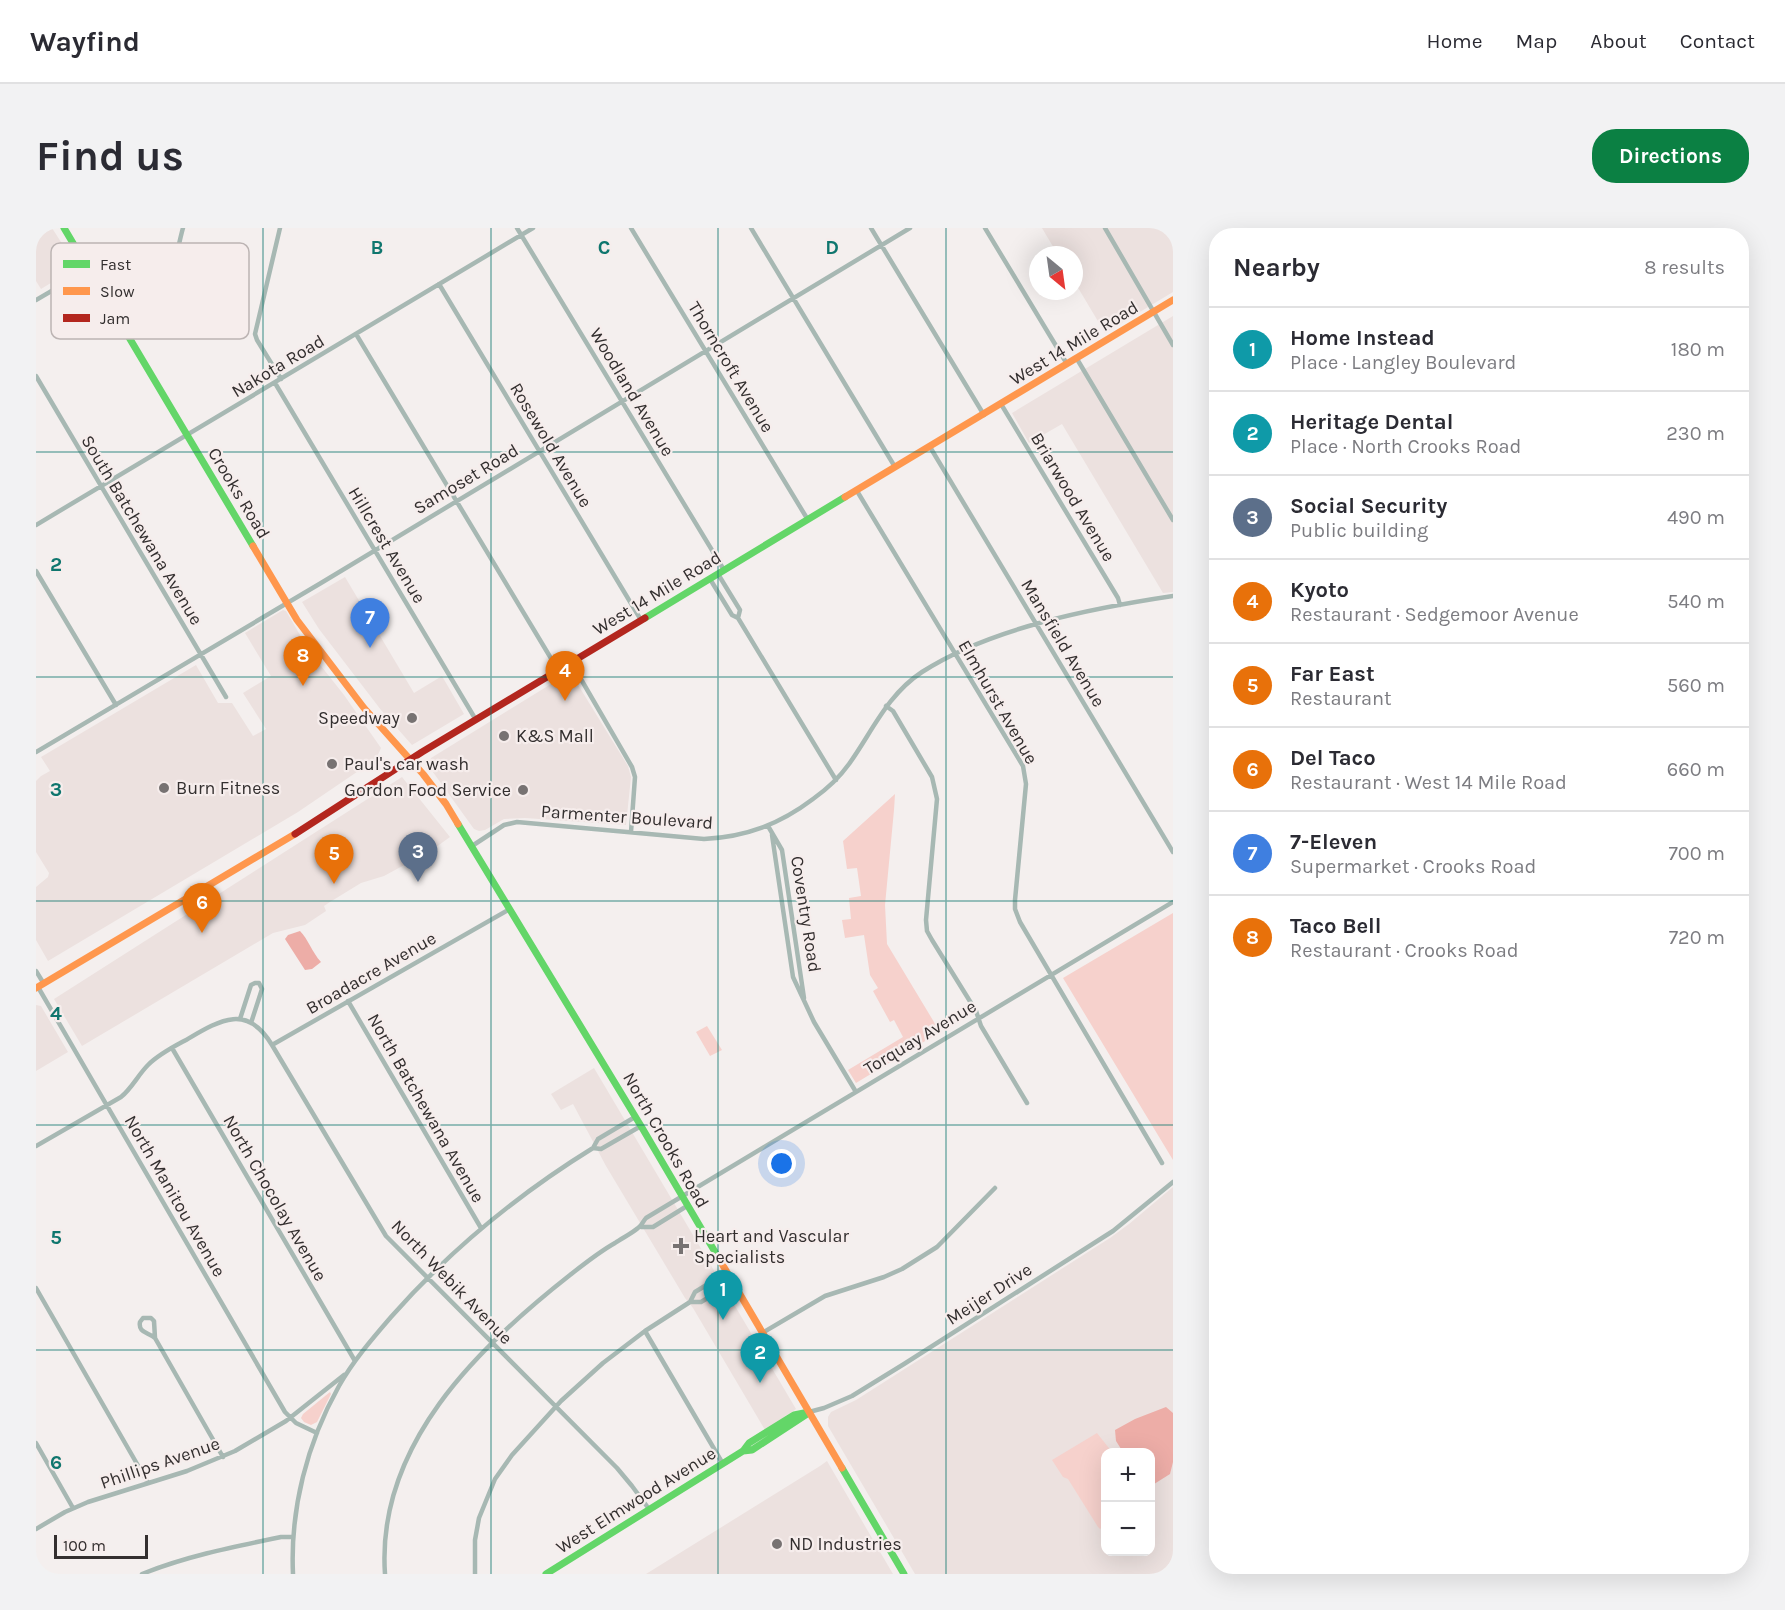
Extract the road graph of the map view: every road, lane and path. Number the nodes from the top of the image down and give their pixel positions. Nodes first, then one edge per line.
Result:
1 (64, 228) edge
2 (183, 228) edge
3 (280, 228) edge
4 (517, 228) edge
5 (533, 228) edge
6 (632, 228) edge
7 (751, 228) edge
8 (871, 228) edge
9 (910, 228) edge
10 (985, 228) edge
11 (1105, 228) edge
12 (522, 235) junction
13 (73, 243) edge
14 (179, 243) edge
15 (881, 246) junction
16 (439, 284) junction
17 (51, 291) edge
18 (793, 298) junction
19 (36, 300) edge
20 (1173, 300) edge
21 (1154, 312) junction
22 (356, 334) junction
23 (131, 339) edge
24 (1173, 345) edge
25 (706, 351) junction
26 (1077, 358) junction
27 (1067, 364) junction
28 (36, 376) edge
29 (281, 379) junction
30 (274, 383) junction
31 (622, 401) junction
32 (1001, 405) junction
33 (984, 415) junction
34 (187, 435) junction
35 (930, 447) junction
36 (539, 451) junction
37 (895, 468) junction
38 (101, 487) junction
39 (857, 491) junction
40 (456, 500) junction
41 (808, 520) junction
42 (1173, 520) edge
43 (36, 525) edge
44 (374, 550) junction
45 (36, 571) edge
46 (721, 572) junction
47 (710, 579) junction
48 (1173, 596) edge
49 (287, 603) junction
50 (1120, 605) junction
51 (738, 618) junction
52 (641, 620) junction
53 (1036, 625) junction
54 (956, 653) junction
55 (201, 654) junction
56 (571, 662) junction
57 (558, 670) junction
58 (226, 697) dead end
59 (116, 705) junction
60 (886, 706) junction
61 (476, 720) junction
62 (36, 752) edge
63 (410, 760) junction
64 (836, 780) junction
65 (768, 826) junction
66 (631, 832) junction
67 (772, 835) junction
68 (472, 846) junction
69 (1173, 852) edge
70 (1173, 902) edge
71 (510, 909) junction
72 (36, 971) edge
73 (1051, 975) junction
74 (39, 986) edge
75 (348, 1001) junction
76 (804, 1001) junction
77 (978, 1018) junction
78 (240, 1019) junction
79 (251, 1023) junction
80 (272, 1045) junction
81 (172, 1048) junction
82 (856, 1092) junction
83 (1027, 1103) dead end
84 (107, 1105) junction
85 (635, 1117) junction
86 (641, 1126) junction
87 (36, 1146) edge
88 (593, 1148) junction
89 (1162, 1163) dead end
90 (1173, 1182) edge
91 (995, 1188) dead end
92 (682, 1196) junction
93 (687, 1206) junction
94 (640, 1227) junction
95 (481, 1228) junction
96 (726, 1273) junction
97 (427, 1278) junction
98 (732, 1283) junction
99 (36, 1288) edge
100 (690, 1302) junction
101 (645, 1331) junction
102 (762, 1333) junction
103 (155, 1338) junction
104 (492, 1344) junction
105 (356, 1361) junction
106 (346, 1373) junction
107 (555, 1407) junction
108 (809, 1412) junction
109 (290, 1419) junction
110 (317, 1433) junction
111 (36, 1443) edge
112 (223, 1457) junction
113 (723, 1464) junction
114 (148, 1483) junction
115 (73, 1508) junction
116 (649, 1509) junction
117 (36, 1529) edge
118 (293, 1537) junction
119 (558, 1571) edge
120 (142, 1574) edge
121 (293, 1574) edge
122 (385, 1574) edge
123 (475, 1574) edge
124 (546, 1574) edge
125 (904, 1574) edge

1 - 13 main road, Crooks Road
2 - 14 street
3 - 29 street
4 - 12 street, Woodland Avenue
5 - 12 street, Nakota Road
6 - 25 street, Thorncroft Avenue
7 - 18 street
8 - 15 street
9 - 15 street, Samoset Road
10 - 27 street
11 - 21 street
12 - 16 street, Nakota Road
12 - 31 street, Woodland Avenue
15 - 18 street, Samoset Road
15 - 33 street
16 - 22 street, Nakota Road
16 - 36 street, Rosewold Avenue
17 - 19 street
18 - 25 street, Samoset Road
18 - 37 street
20 - 21 main road, West 14 Mile Road
21 - 24 street
21 - 26 main road, West 14 Mile Road
22 - 29 street, Nakota Road
22 - 40 street
23 - 34 main road, Crooks Road
25 - 31 street, Samoset Road
25 - 41 street, Thorncroft Avenue
26 - 27 main road, West 14 Mile Road
26 - 42 street
27 - 32 main road, West 14 Mile Road
28 - 38 street, South Batchewana Avenue
29 - 30 street, Nakota Road
30 - 34 street, Nakota Road
30 - 44 street, Hillcrest Avenue
31 - 36 street, Samoset Road
31 - 46 street, Woodland Avenue
32 - 33 main road, West 14 Mile Road
32 - 50 street, Briarwood Avenue
33 - 35 main road, West 14 Mile Road
34 - 38 street, Nakota Road
34 - 49 main road, Crooks Road
35 - 37 main road, West 14 Mile Road
35 - 53 street, Mansfield Avenue
36 - 40 street, Samoset Road
36 - 52 street, Rosewold Avenue
37 - 39 main road, West 14 Mile Road
38 - 43 street, Nakota Road
38 - 55 street, South Batchewana Avenue
39 - 41 main road, West 14 Mile Road
39 - 54 street, Elmhurst Avenue
40 - 44 street, Samoset Road
40 - 57 street
41 - 46 main road, West 14 Mile Road
44 - 49 street, Samoset Road
44 - 61 street, Hillcrest Avenue
45 - 59 street
46 - 47 main road, West 14 Mile Road
46 - 51 street, Woodland Avenue
47 - 51 street, Woodland Avenue
47 - 52 main road, West 14 Mile Road
48 - 50 street, Parmenter Boulevard
49 - 55 street, Samoset Road
49 - 63 main road, Crooks Road
50 - 53 street, Parmenter Boulevard
51 - 64 street, Woodland Avenue
52 - 56 main road, West 14 Mile Road
53 - 54 street, Parmenter Boulevard
53 - 69 street, Mansfield Avenue
54 - 60 street, Parmenter Boulevard
54 - 73 street, Elmhurst Avenue
55 - 58 street, South Batchewana Avenue
55 - 59 street, Samoset Road
56 - 57 main road, West 14 Mile Road
56 - 66 street
57 - 61 main road, West 14 Mile Road
59 - 62 street, Samoset Road
60 - 64 street, Parmenter Boulevard
60 - 77 street
61 - 63 main road, West 14 Mile Road
63 - 68 main road, North Crooks Road
63 - 74 main road, West 14 Mile Road
64 - 65 street, Parmenter Boulevard
65 - 66 street, Parmenter Boulevard
65 - 67 street, Coventry Road
66 - 68 street, Parmenter Boulevard
67 - 76 street, Coventry Road
67 - 76 street, Coventry Road
68 - 71 main road, North Crooks Road
70 - 73 street, Torquay Avenue
71 - 75 street, Broadacre Avenue
71 - 85 main road, North Crooks Road
72 - 74 street, North Manitou Avenue
73 - 77 street, Torquay Avenue
73 - 89 street, Elmhurst Avenue
74 - 84 street, North Manitou Avenue
75 - 80 street, Broadacre Avenue
75 - 95 street, North Batchewana Avenue
76 - 82 street, Coventry Road
77 - 82 street, Torquay Avenue
77 - 83 street
78 - 79 street
78 - 79 street
78 - 81 street
79 - 80 street
80 - 97 street, North Webik Avenue
81 - 84 street
81 - 105 street, North Chocolay Avenue
82 - 92 street, Torquay Avenue
84 - 87 street
84 - 109 street, North Manitou Avenue
85 - 86 main road, North Crooks Road
85 - 88 street
86 - 88 street
86 - 92 main road, North Crooks Road
88 - 95 street
90 - 108 street, Meijer Drive
91 - 102 street
92 - 93 main road, North Crooks Road
92 - 94 street, Torquay Avenue
93 - 94 street
93 - 96 main road, North Crooks Road
94 - 104 street
95 - 97 street
96 - 98 main road, North Crooks Road
96 - 100 street
97 - 104 street, North Webik Avenue
97 - 105 street
98 - 100 street
98 - 102 main road, North Crooks Road
99 - 114 street
100 - 101 street
101 - 107 street
101 - 113 street
102 - 108 main road, North Crooks Road
103 - 103 street
103 - 112 street
104 - 107 street, North Webik Avenue
104 - 122 street
105 - 106 street
106 - 109 street, Phillips Avenue
106 - 110 street
107 - 116 street, North Webik Avenue
107 - 123 street
108 - 113 main road, West Elmwood Avenue
108 - 125 main road, North Crooks Road
109 - 110 street
109 - 112 street, Phillips Avenue
110 - 118 street
111 - 115 street
112 - 114 street, Phillips Avenue
113 - 116 main road, West Elmwood Avenue
114 - 115 street, Phillips Avenue
115 - 117 street, Phillips Avenue
116 - 119 main road, West Elmwood Avenue
118 - 120 street
118 - 121 street
119 - 124 main road, West Elmwood Avenue

